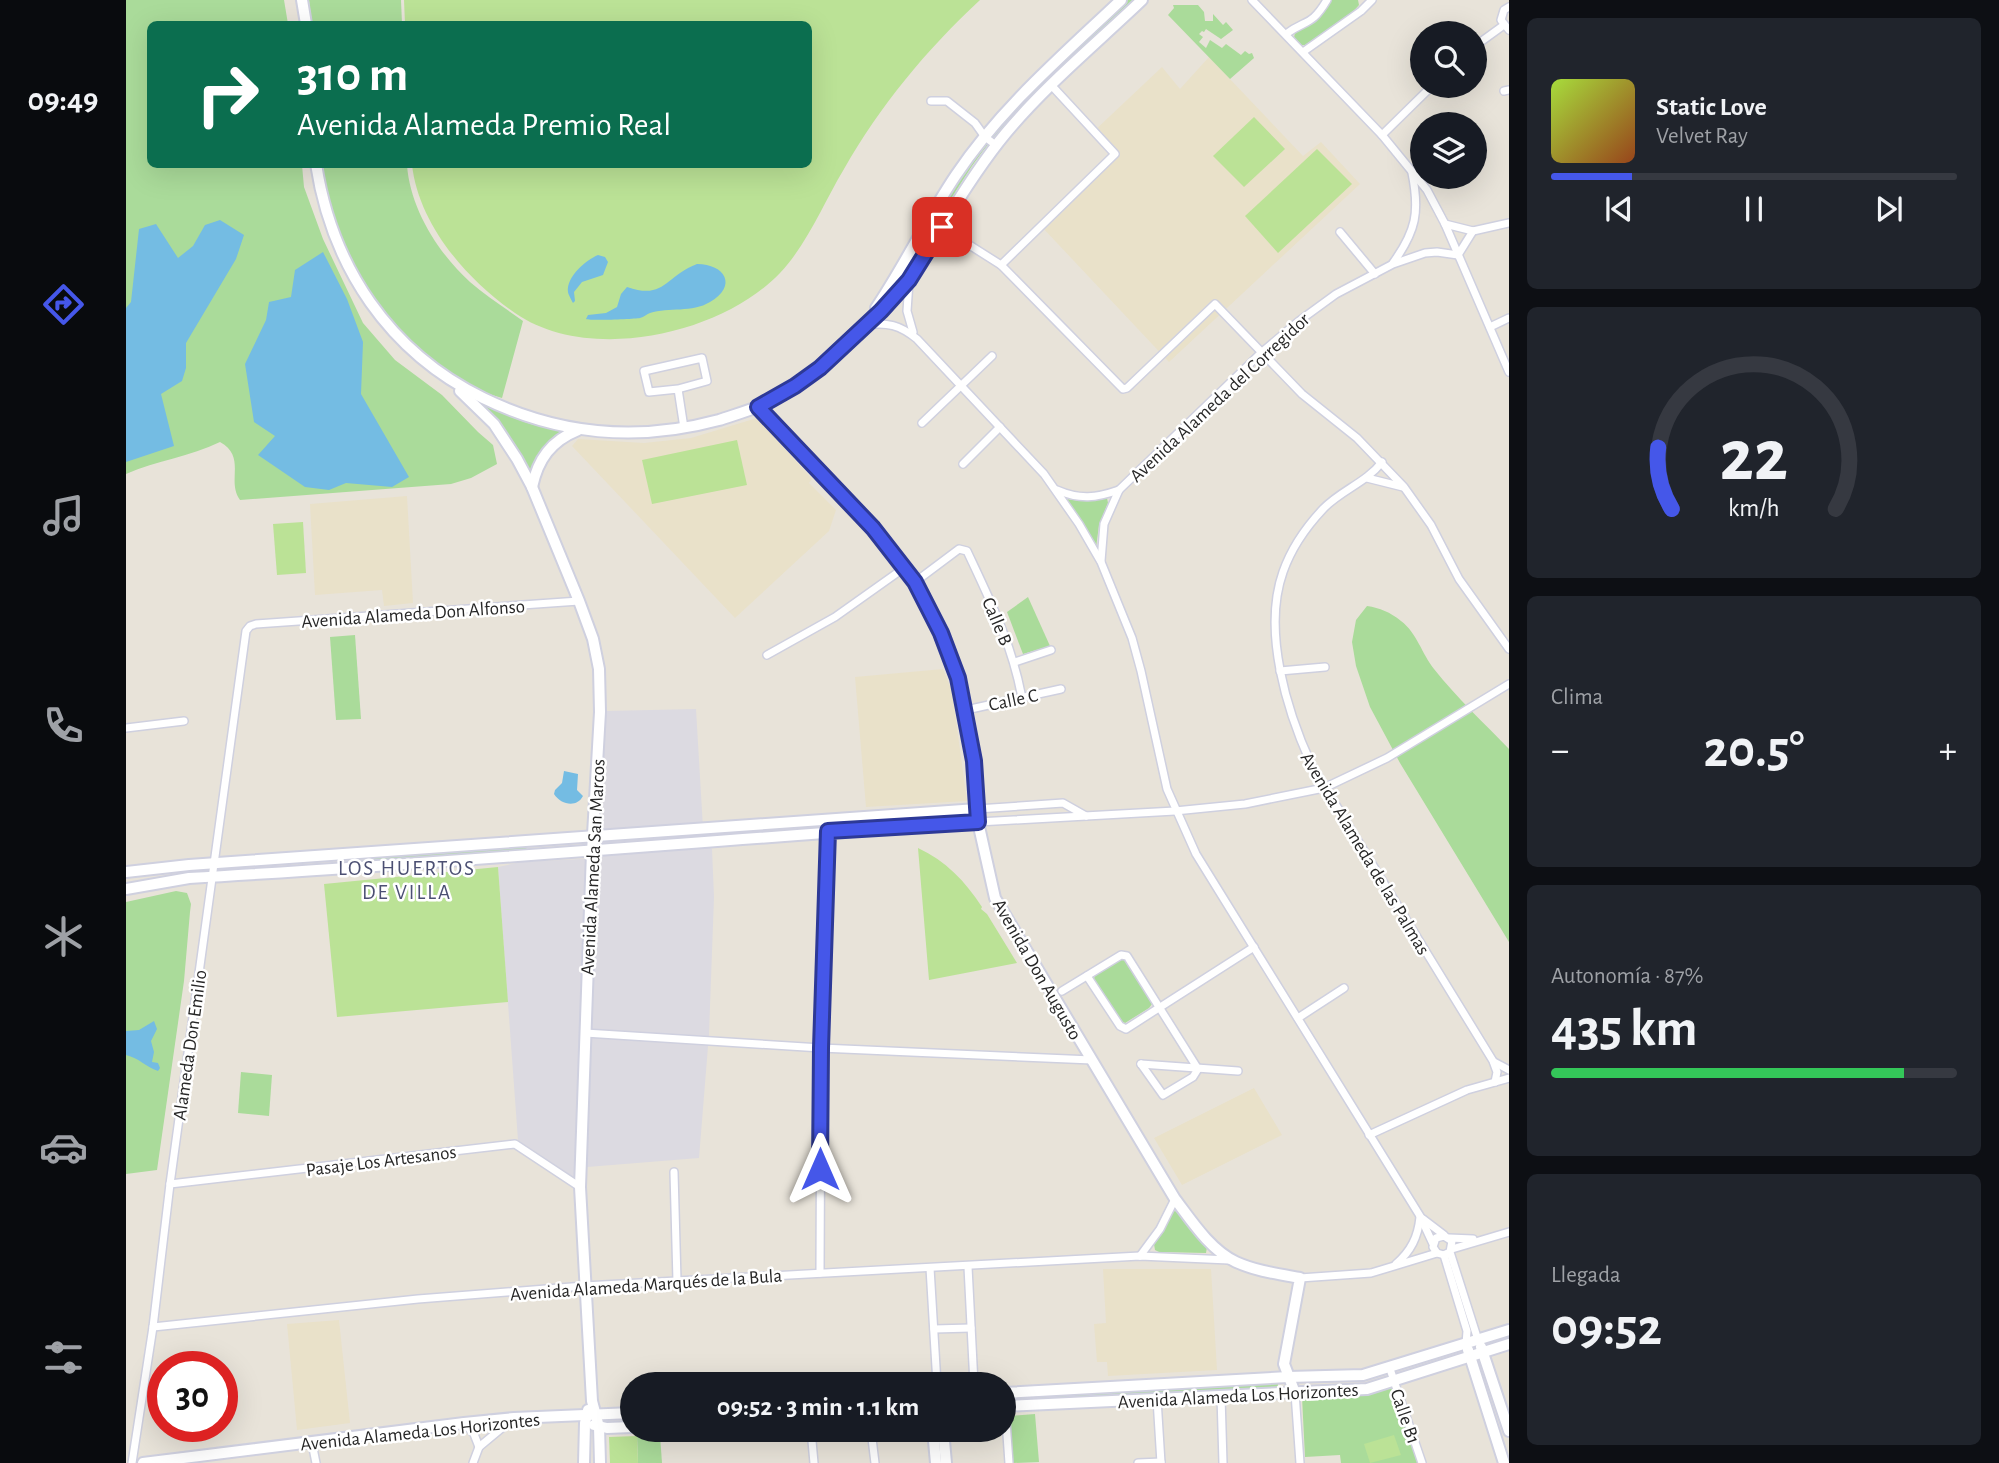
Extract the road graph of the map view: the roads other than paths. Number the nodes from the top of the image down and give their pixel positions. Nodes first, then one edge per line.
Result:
1 (302, 0) edge
2 (1121, 0) edge
3 (1142, 0) edge
4 (1252, 0) edge
5 (1327, 0) edge
6 (1372, 0) edge
7 (1502, 0) edge
8 (1508, 7) edge
9 (306, 21) edge
10 (1506, 27) edge
11 (1286, 34) junction
12 (1487, 39) edge
13 (1303, 52) junction
14 (1052, 86) junction
15 (1421, 98) edge
16 (931, 101) dead end
17 (1382, 135) junction
18 (985, 137) junction
19 (997, 146) junction
20 (317, 168) edge
21 (1410, 169) edge
22 (1416, 189) edge
23 (1426, 189) edge
24 (1509, 223) edge
25 (1445, 225) junction
26 (942, 227) junction
27 (1473, 231) junction
28 (1340, 232) dead end
29 (1458, 255) junction
30 (1393, 264) junction
31 (1001, 265) junction
32 (1375, 274) junction
33 (909, 280) junction
34 (1509, 318) edge
35 (865, 325) junction
36 (1490, 327) junction
37 (917, 339) junction
38 (1261, 353) junction
39 (992, 356) dead end
40 (1509, 372) edge
41 (444, 377) junction
42 (961, 386) junction
43 (678, 389) junction
44 (758, 407) junction
45 (922, 423) dead end
46 (1000, 427) junction
47 (684, 428) junction
48 (580, 430) junction
49 (1382, 462) junction
50 (963, 464) dead end
51 (1367, 478) junction
52 (532, 487) junction
53 (1404, 487) junction
54 (1057, 490) junction
55 (1119, 490) junction
56 (1101, 562) junction
57 (904, 568) junction
58 (915, 582) junction
59 (579, 601) junction
60 (248, 628) joint
61 (1509, 649) edge
62 (1051, 650) dead end
63 (767, 655) dead end
64 (1015, 662) junction
65 (1325, 667) dead end
66 (1280, 671) junction
67 (1509, 684) edge
68 (1061, 689) dead end
69 (1022, 698) junction
70 (966, 710) junction
71 (184, 721) dead end
72 (126, 728) edge
73 (1324, 788) junction
74 (977, 809) junction
75 (1175, 811) junction
76 (1087, 816) junction
77 (889, 822) junction
78 (978, 822) junction
79 (827, 826) junction
80 (710, 829) junction
81 (672, 832) junction
82 (593, 837) junction
83 (711, 841) junction
84 (673, 845) junction
85 (592, 852) junction
86 (214, 864) junction
87 (126, 872) edge
88 (213, 877) junction
89 (126, 889) edge
90 (1254, 947) junction
91 (1087, 976) junction
92 (1344, 988) dead end
93 (1062, 991) dead end
94 (1159, 1006) junction
95 (1298, 1018) junction
96 (585, 1032) junction
97 (821, 1048) junction
98 (1092, 1060) junction
99 (1493, 1061) junction
100 (1199, 1069) junction
101 (1509, 1070) edge
102 (1237, 1071) dead end
103 (1509, 1077) edge
104 (1495, 1082) junction
105 (1369, 1135) junction
106 (674, 1171) dead end
107 (170, 1184) junction
108 (580, 1187) junction
109 (1175, 1199) junction
110 (1420, 1216) junction
111 (1509, 1232) edge
112 (1447, 1237) junction
113 (1481, 1239) junction
114 (1433, 1244) junction
115 (1446, 1252) junction
116 (1140, 1256) junction
117 (1234, 1261) junction
118 (968, 1266) junction
119 (930, 1268) junction
120 (1391, 1268) junction
121 (820, 1273) junction
122 (1300, 1278) junction
123 (677, 1281) junction
124 (584, 1286) junction
125 (153, 1327) junction
126 (971, 1328) junction
127 (934, 1329) junction
128 (1509, 1330) edge
129 (1478, 1340) junction
130 (1466, 1344) junction
131 (1509, 1344) edge
132 (1482, 1352) junction
133 (1470, 1356) junction
134 (1390, 1369) junction
135 (936, 1372) edge
136 (973, 1372) edge
137 (1288, 1377) junction
138 (1394, 1382) junction
139 (1016, 1392) edge
140 (1295, 1393) junction
141 (1221, 1396) junction
142 (1157, 1399) junction
143 (1016, 1405) edge
144 (620, 1414) edge
145 (589, 1417) junction
146 (514, 1418) junction
147 (464, 1423) junction
148 (599, 1427) junction
149 (620, 1427) edge
150 (1509, 1431) edge
151 (812, 1442) edge
152 (872, 1442) edge
153 (934, 1442) edge
154 (944, 1442) edge
155 (1007, 1442) edge
156 (312, 1443) junction
157 (479, 1447) junction
158 (582, 1460) edge
159 (1161, 1462) edge
160 (132, 1463) edge
161 (143, 1463) edge
162 (316, 1463) edge
163 (473, 1463) edge
164 (600, 1463) edge
165 (814, 1463) edge
166 (875, 1463) edge
167 (936, 1463) edge
168 (946, 1463) edge
169 (1009, 1463) edge
170 (1138, 1463) edge
171 (1223, 1463) edge
172 (1300, 1463) edge
173 (1422, 1463) edge
174 (1504, 1463) edge

1 - 9 street
2 - 18 street
3 - 14 street
4 - 11 street
5 - 11 street
6 - 13 street
7 - 8 street
8 - 10 street
10 - 12 street
11 - 13 street
13 - 17 street
14 - 19 street
14 - 31 street
15 - 17 street
16 - 18 street
17 - 21 street
18 - 19 street
18 - 35 street
19 - 26 street
20 - 41 street
22 - 30 street
23 - 25 street
24 - 27 street
25 - 27 street
25 - 29 street
26 - 31 street
26 - 33 street
27 - 29 street
28 - 32 street
29 - 30 street, Avenida Alameda del Corregidor
29 - 36 street
30 - 32 street, Avenida Alameda del Corregidor
31 - 38 street
32 - 38 street, Avenida Alameda del Corregidor
33 - 35 street
33 - 37 street
34 - 36 street
35 - 37 street
35 - 44 street
36 - 40 street
37 - 42 street
38 - 49 street
38 - 55 street, Avenida Alameda del Corregidor
39 - 42 street
41 - 48 street
41 - 52 street, Avenida Alameda San Marcos
42 - 45 street
42 - 46 street
43 - 43 street
43 - 47 street
44 - 47 street
44 - 57 street, Avenida Don Augusto
46 - 50 street
46 - 54 street
47 - 48 street
48 - 52 street
49 - 51 street, Avenida Alameda de las Palmas
49 - 53 street
51 - 53 street
51 - 66 street, Avenida Alameda de las Palmas
52 - 59 street, Avenida Alameda San Marcos
53 - 61 street
54 - 55 street, Avenida Alameda del Corregidor
54 - 56 street
55 - 56 street, Avenida Alameda del Corregidor
56 - 75 street
57 - 58 street, Avenida Don Augusto
57 - 63 street
58 - 64 street, Calle B
58 - 70 street, Avenida Don Augusto
59 - 60 street, Avenida Alameda Don Alfonso
59 - 82 street, Avenida Alameda San Marcos
60 - 86 street, Alameda Don Emilio
62 - 64 street
64 - 69 street, Calle B
65 - 66 street
66 - 73 street, Avenida Alameda de las Palmas
67 - 73 street
68 - 69 street, Calle C
69 - 70 street, Calle C
70 - 74 street, Avenida Don Augusto
71 - 72 street
73 - 75 street
73 - 99 street, Avenida Alameda de las Palmas
74 - 76 street
74 - 77 street
74 - 78 street, Avenida Don Augusto
75 - 76 street
75 - 90 street
76 - 78 street
77 - 78 street
77 - 79 street
78 - 98 street, Avenida Don Augusto
79 - 80 street
79 - 83 street
79 - 97 street
80 - 81 street
80 - 83 street
81 - 82 street
81 - 84 street
82 - 85 street, Avenida Alameda San Marcos
82 - 86 street
83 - 84 street
84 - 85 street
85 - 88 street
85 - 96 street, Avenida Alameda San Marcos
86 - 87 street
86 - 88 street, Alameda Don Emilio
88 - 89 street
88 - 107 street, Alameda Don Emilio
90 - 94 street
90 - 95 street
91 - 93 street
91 - 94 street
91 - 94 street
92 - 95 street
94 - 100 street
95 - 105 street
96 - 97 street
96 - 108 street, Avenida Alameda San Marcos
97 - 98 street
97 - 121 street
98 - 109 street, Avenida Don Augusto
99 - 101 street, Avenida Alameda de las Palmas
99 - 104 street, Avenida Alameda de las Palmas
100 - 100 street
100 - 102 street
103 - 104 street
104 - 105 street
105 - 110 street
106 - 123 street
107 - 108 street, Pasaje Los Artesanos
107 - 125 street, Alameda Don Emilio
108 - 124 street, Avenida Alameda San Marcos
109 - 116 street
109 - 117 street, Avenida Don Augusto
110 - 112 street
110 - 114 street
110 - 120 street
111 - 113 street, Avenida Alameda Marqués de la Bula
112 - 113 street, Avenida Alameda Marqués de la Bula
112 - 114 street
112 - 115 street
113 - 115 street, Avenida Alameda Marqués de la Bula
114 - 115 street
115 - 120 street, Avenida Alameda Marqués de la Bula
115 - 129 street
115 - 130 street
116 - 117 street, Avenida Alameda Marqués de la Bula
116 - 118 street, Avenida Alameda Marqués de la Bula
117 - 122 street, Avenida Alameda Marqués de la Bula
118 - 119 street, Avenida Alameda Marqués de la Bula
118 - 126 street
119 - 121 street, Avenida Alameda Marqués de la Bula
119 - 127 street
120 - 122 street, Avenida Alameda Marqués de la Bula
121 - 123 street, Avenida Alameda Marqués de la Bula
122 - 137 street
123 - 124 street, Avenida Alameda Marqués de la Bula
124 - 125 street, Avenida Alameda Marqués de la Bula
124 - 145 street, Avenida Alameda San Marcos
125 - 160 street, Alameda Don Emilio
126 - 127 street
126 - 136 street
127 - 135 street
128 - 129 street, Avenida Alameda Los Horizontes
129 - 130 street, Avenida Alameda Los Horizontes
129 - 132 street
130 - 133 street
130 - 134 street, Avenida Alameda Los Horizontes
131 - 132 street, Avenida Alameda Los Horizontes
132 - 133 street, Avenida Alameda Los Horizontes
132 - 150 street
133 - 138 street, Avenida Alameda Los Horizontes
133 - 174 street
134 - 137 street, Avenida Alameda Los Horizontes
134 - 138 street, Calle B1
137 - 139 street, Avenida Alameda Los Horizontes
137 - 140 street
138 - 140 street, Avenida Alameda Los Horizontes
138 - 173 street, Calle B1
140 - 141 street, Avenida Alameda Los Horizontes
140 - 172 street
141 - 142 street, Avenida Alameda Los Horizontes
141 - 171 street
142 - 143 street, Avenida Alameda Los Horizontes
142 - 159 street
144 - 145 street, Avenida Alameda Los Horizontes
145 - 146 street, Avenida Alameda Los Horizontes
145 - 148 street, Avenida Alameda San Marcos
145 - 158 street, Avenida Alameda San Marcos
146 - 147 street, Avenida Alameda Los Horizontes
146 - 157 street
147 - 156 street, Avenida Alameda Los Horizontes
147 - 157 street
148 - 149 street
148 - 164 street, Avenida Alameda San Marcos
151 - 165 street
152 - 166 street
153 - 167 street
154 - 168 street
155 - 169 street
156 - 161 street, Avenida Alameda Los Horizontes
156 - 162 street
157 - 163 street
159 - 170 street

